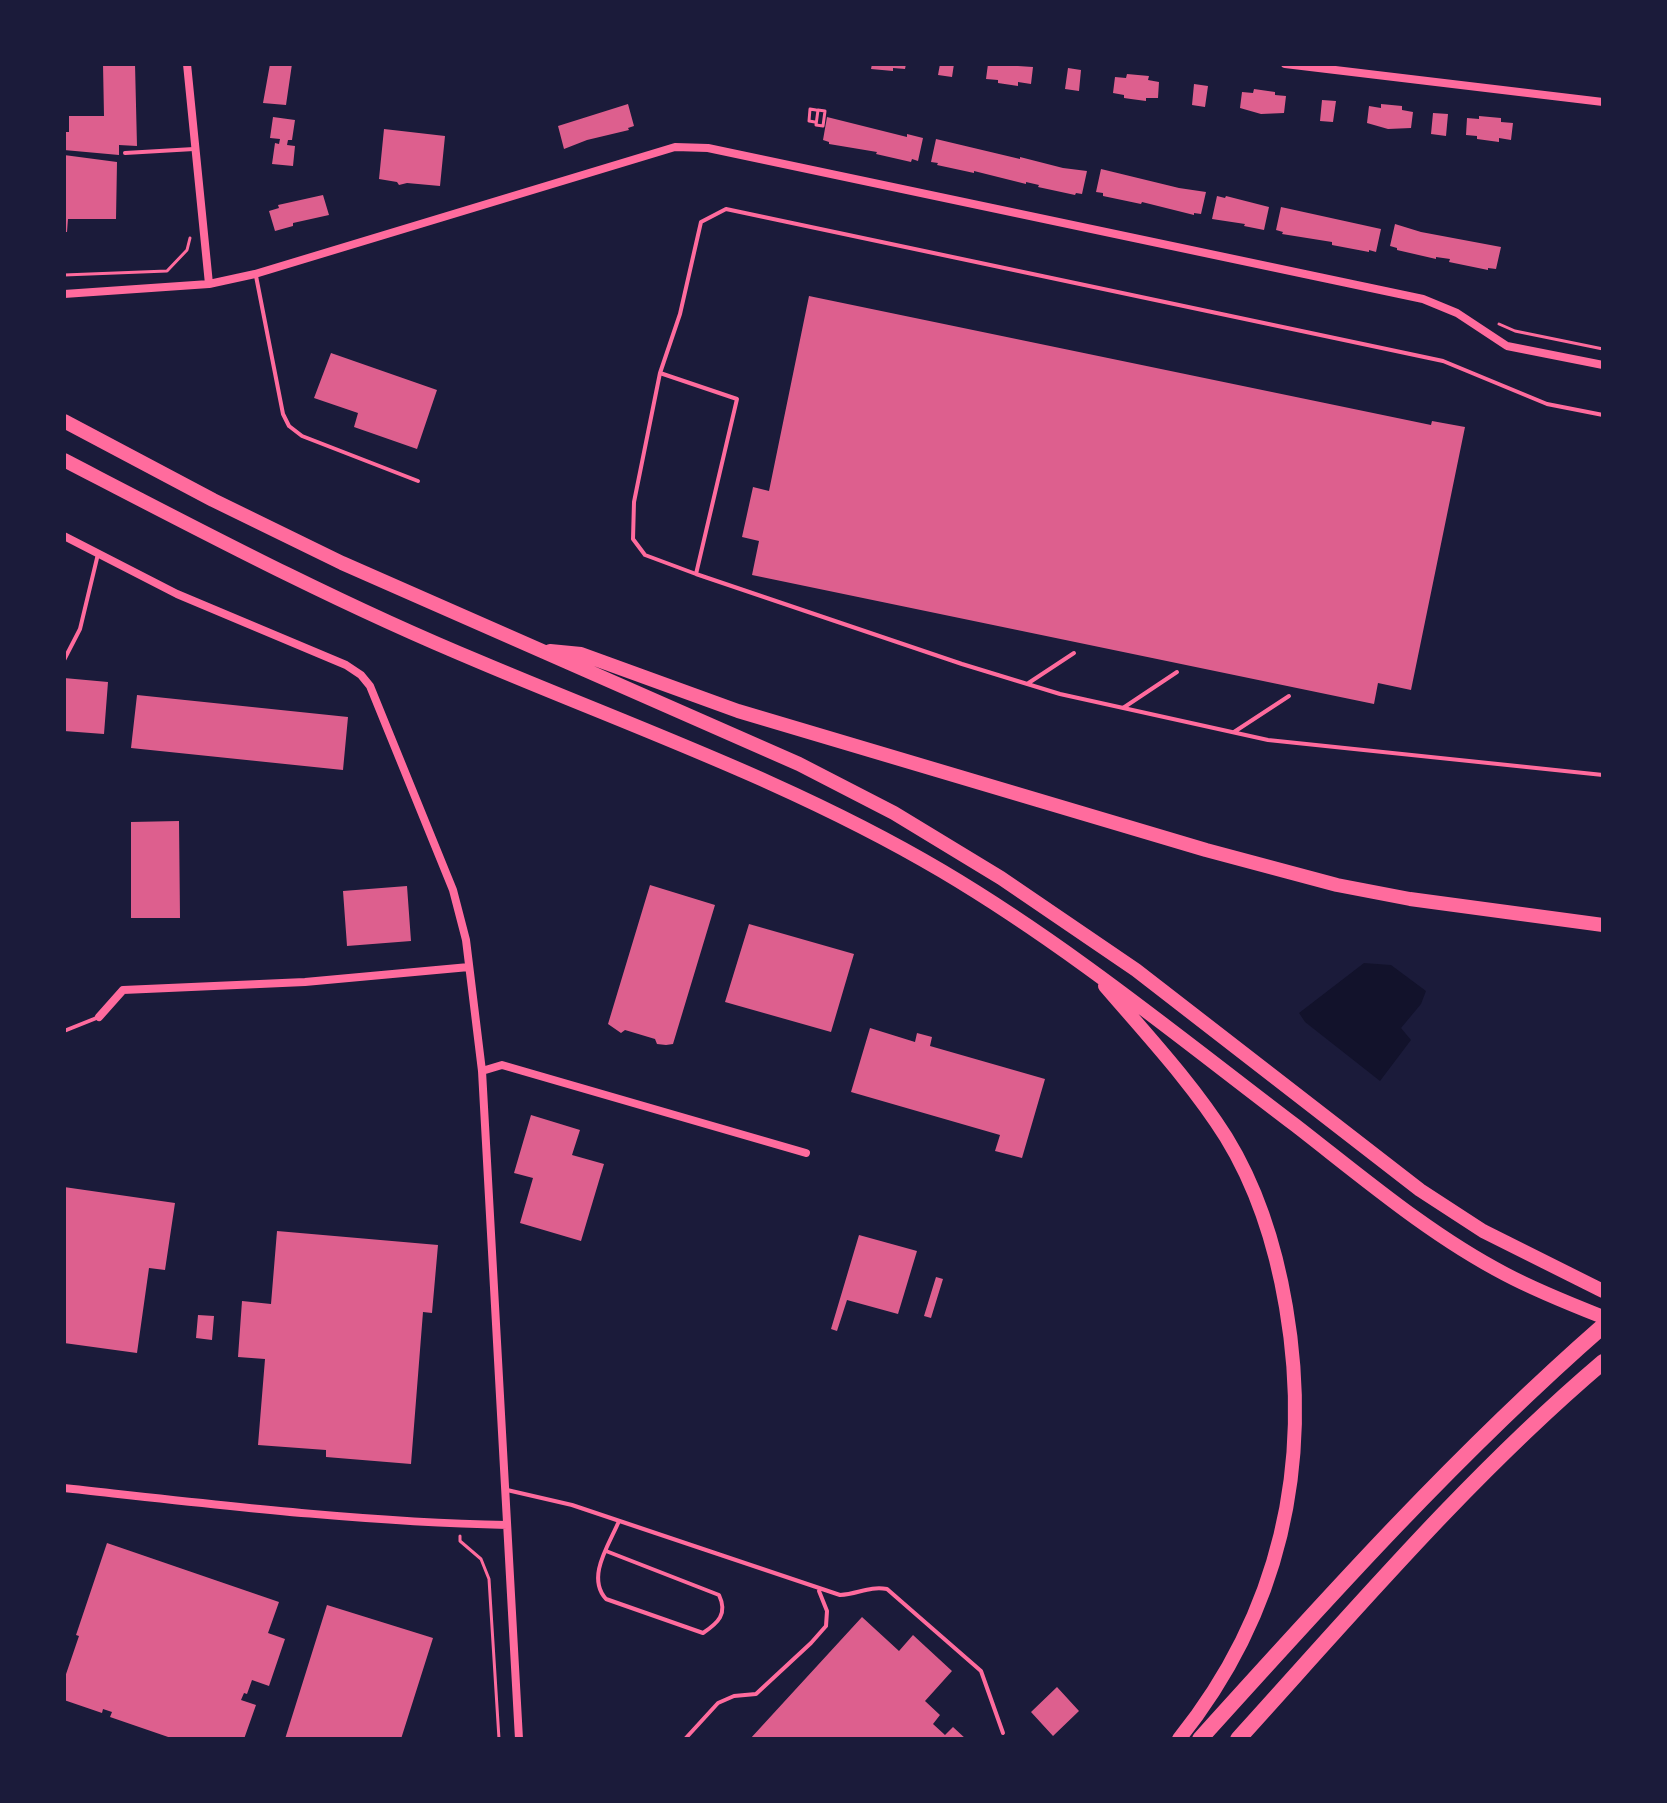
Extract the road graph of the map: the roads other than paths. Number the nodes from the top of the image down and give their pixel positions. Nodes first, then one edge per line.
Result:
1 (187, 64) edge
2 (1285, 64) edge
3 (1603, 102) edge
4 (196, 149) junction
5 (125, 153) dead end
6 (255, 274) junction
7 (209, 284) junction
8 (64, 294) edge
9 (1603, 365) edge
10 (660, 373) junction
11 (1603, 415) edge
12 (64, 421) edge
13 (64, 460) edge
14 (418, 481) dead end
15 (64, 536) edge
16 (98, 554) junction
17 (696, 574) junction
18 (534, 649) junction
19 (1074, 653) dead end
20 (64, 660) edge
21 (1177, 672) dead end
22 (1027, 684) junction
23 (1289, 696) dead end
24 (1123, 708) junction
25 (1234, 732) junction
26 (1603, 775) edge
27 (1603, 925) edge
28 (1087, 965) junction
29 (469, 967) junction
30 (99, 1017) joint
31 (64, 1031) edge
32 (482, 1071) junction
33 (806, 1153) dead end
34 (1603, 1291) edge
35 (1603, 1317) edge
36 (1603, 1326) edge
37 (1598, 1366) edge
38 (64, 1488) edge
39 (505, 1490) junction
40 (619, 1521) junction
41 (507, 1525) junction
42 (606, 1551) junction
43 (818, 1589) junction
44 (1003, 1733) dead end
45 (519, 1739) edge
46 (685, 1739) edge
47 (1179, 1739) edge
48 (1200, 1739) edge
49 (1238, 1739) edge

1 - 4 street
2 - 3 street
4 - 5 lane
4 - 7 street
6 - 7 street
6 - 9 street
6 - 14 lane
7 - 8 street
10 - 11 lane
10 - 17 lane
10 - 17 lane
12 - 18 highway
13 - 28 highway
15 - 16 street
16 - 20 lane
16 - 29 street
17 - 22 lane
18 - 27 highway
18 - 34 highway
19 - 22 lane
21 - 24 lane
22 - 24 lane
23 - 25 lane
24 - 25 lane
25 - 26 lane
28 - 35 highway
28 - 47 highway
29 - 30 street
29 - 32 street
30 - 31 lane
32 - 33 street
32 - 39 street
36 - 48 highway
37 - 49 highway
38 - 41 street
39 - 40 lane
39 - 41 street
40 - 42 lane
40 - 43 lane
41 - 45 street
42 - 42 lane
43 - 44 lane
43 - 46 lane

